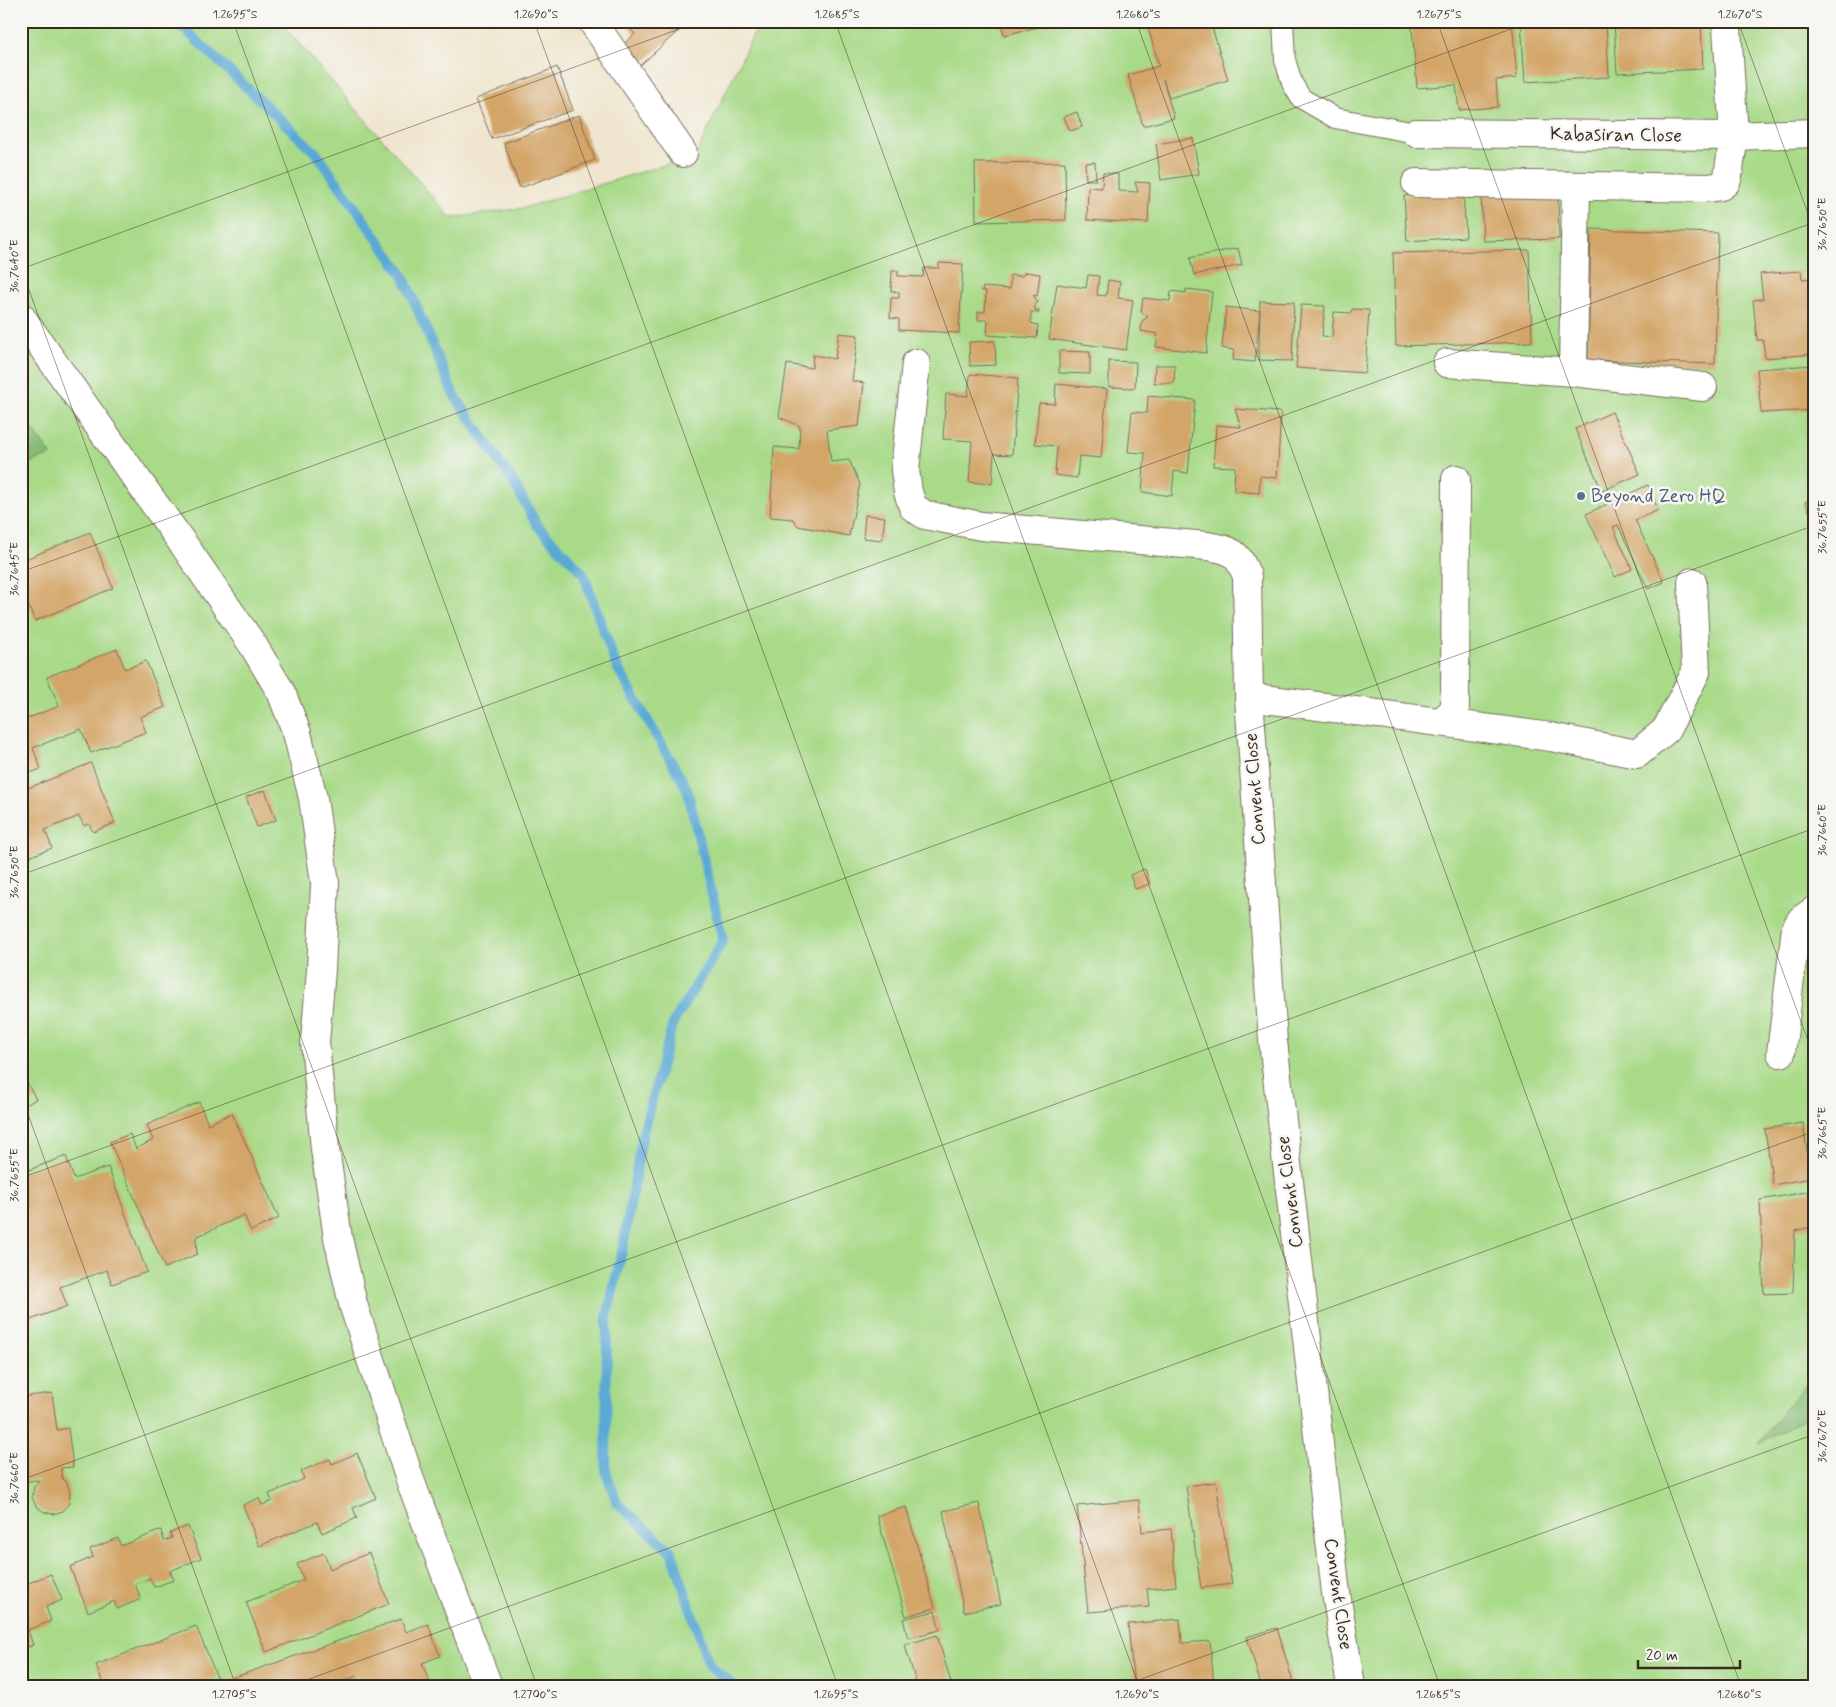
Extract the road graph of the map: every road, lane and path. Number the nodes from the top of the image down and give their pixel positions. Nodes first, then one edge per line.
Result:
1 (592, 21) edge
2 (1283, 21) edge
3 (1725, 21) edge
4 (1416, 133) joint
5 (1815, 133) edge
6 (1734, 136) junction
7 (683, 153) dead end
8 (1416, 184) dead end
9 (1576, 186) junction
10 (21, 317) edge
11 (916, 363) dead end
12 (1447, 363) dead end
13 (1573, 372) junction
14 (1703, 387) dead end
15 (1456, 478) dead end
16 (1692, 582) dead end
17 (1249, 697) junction
18 (1441, 722) junction
19 (1815, 910) edge
20 (1781, 1053) dead end
21 (488, 1686) edge
22 (1351, 1686) edge

1 - 7 street
2 - 4 lane
3 - 6 street
4 - 6 street, Kabasiran Close
5 - 6 street, Kabasiran Close
6 - 9 street
8 - 9 street
9 - 13 street
10 - 21 street
11 - 17 street, Convent Close
12 - 13 street
13 - 14 street
15 - 18 street
16 - 18 street
17 - 18 street
17 - 22 street, Convent Close
19 - 20 street

